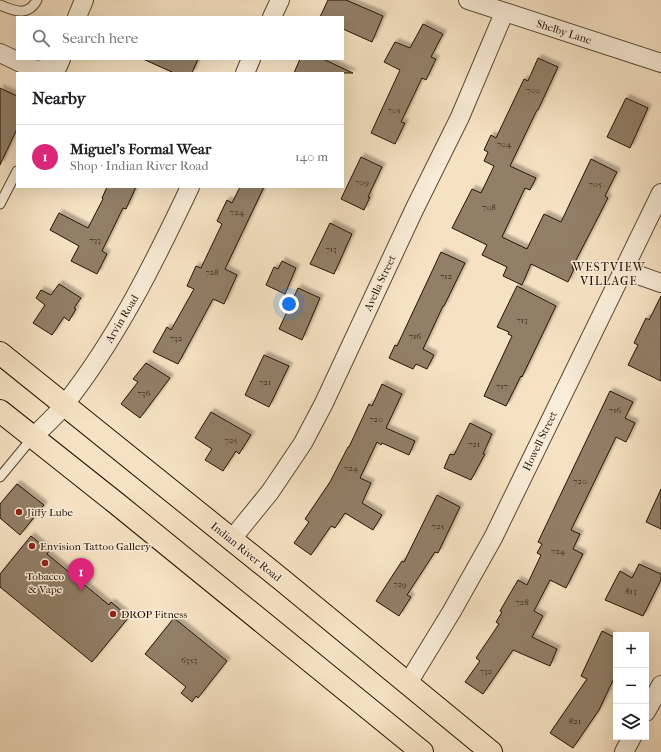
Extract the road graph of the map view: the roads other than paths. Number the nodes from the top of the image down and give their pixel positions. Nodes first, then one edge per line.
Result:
1 (37, 0) edge
2 (84, 0) edge
3 (280, 0) edge
4 (468, 0) edge
5 (0, 5) edge
6 (504, 13) junction
7 (77, 16) edge
8 (272, 16) edge
9 (0, 53) edge
10 (252, 60) edge
11 (661, 62) edge
12 (58, 66) edge
13 (246, 72) edge
14 (16, 173) edge
15 (190, 188) edge
16 (661, 193) edge
17 (0, 204) edge
18 (624, 270) junction
19 (661, 283) edge
20 (0, 353) edge
21 (64, 405) junction
22 (0, 410) edge
23 (33, 437) junction
24 (0, 477) edge
25 (231, 540) junction
26 (408, 683) junction
27 (661, 685) edge
28 (649, 707) edge
29 (630, 740) edge
30 (422, 752) edge
31 (491, 752) edge
32 (624, 752) edge

1 - 5 lane
2 - 7 street
3 - 8 street
4 - 6 street, Shelby Lane
6 - 11 street, Shelby Lane
6 - 25 street, Avella Street
9 - 12 street
10 - 13 street
14 - 17 lane
15 - 21 street, Arvin Road
16 - 18 street, Howell Street
18 - 19 street
18 - 26 street, Howell Street
20 - 21 main road, Indian River Road
21 - 23 street, Arvin Road
21 - 25 main road, Indian River Road
22 - 23 main road
23 - 24 lane
23 - 30 main road
25 - 26 main road, Indian River Road
26 - 31 main road, Indian River Road
27 - 28 street
29 - 32 street

